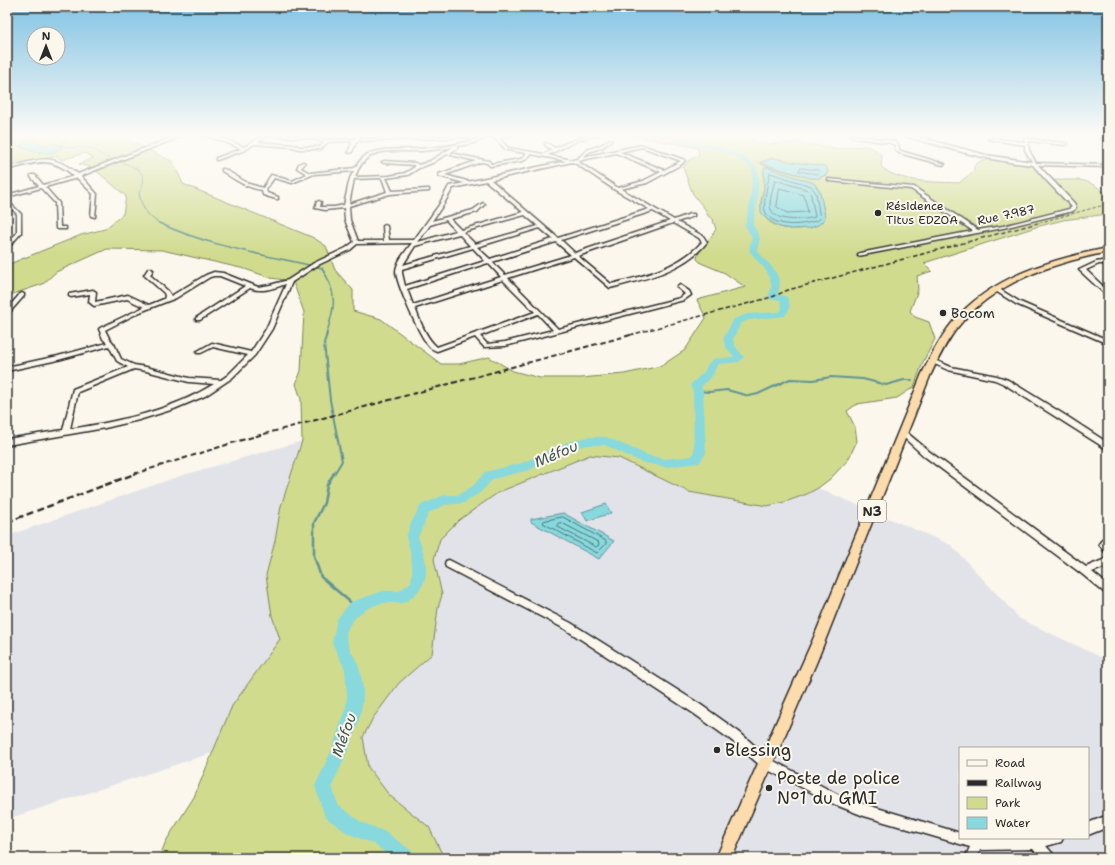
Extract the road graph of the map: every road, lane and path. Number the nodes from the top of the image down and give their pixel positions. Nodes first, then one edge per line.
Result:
1 (75, 174) edge
2 (82, 174) edge
3 (229, 174) edge
4 (310, 174) edge
5 (354, 174) edge
6 (403, 174) edge
7 (443, 174) edge
8 (489, 174) edge
9 (594, 174) edge
10 (657, 174) edge
11 (1045, 174) edge
12 (33, 176) dead end
13 (78, 176) junction
14 (382, 177) junction
15 (352, 178) junction
16 (487, 179) junction
17 (830, 180) dead end
18 (467, 183) junction
19 (41, 186) junction
20 (264, 189) junction
21 (616, 189) junction
22 (427, 190) dead end
23 (390, 193) junction
24 (7, 196) edge
25 (276, 198) dead end
26 (7, 201) edge
27 (319, 202) dead end
28 (483, 204) dead end
29 (346, 206) junction
30 (652, 210) junction
31 (526, 213) junction
32 (692, 215) dead end
33 (93, 216) dead end
34 (446, 218) junction
35 (674, 222) junction
36 (427, 224) junction
37 (385, 226) dead end
38 (542, 226) junction
39 (64, 228) dead end
40 (460, 232) junction
41 (977, 232) junction
42 (557, 240) junction
43 (387, 242) junction
44 (356, 243) junction
45 (414, 243) junction
46 (7, 246) edge
47 (473, 246) junction
48 (1108, 250) edge
49 (575, 255) junction
50 (860, 256) dead end
51 (489, 261) junction
52 (1108, 262) edge
53 (399, 268) junction
54 (150, 270) dead end
55 (505, 277) junction
56 (290, 281) junction
57 (249, 286) junction
58 (680, 287) dead end
59 (404, 288) junction
60 (996, 289) junction
61 (1108, 294) edge
62 (22, 295) dead end
63 (71, 296) dead end
64 (166, 300) junction
65 (149, 306) junction
66 (412, 307) junction
67 (7, 312) edge
68 (539, 312) junction
69 (198, 319) dead end
70 (556, 330) junction
71 (476, 335) junction
72 (1108, 342) edge
73 (111, 344) junction
74 (199, 352) dead end
75 (253, 354) junction
76 (932, 361) junction
77 (133, 367) junction
78 (7, 369) edge
79 (222, 382) junction
80 (66, 431) junction
81 (903, 433) junction
82 (7, 442) edge
83 (1108, 447) edge
84 (1108, 538) edge
85 (1108, 549) edge
86 (1108, 562) edge
87 (449, 564) dead end
88 (1085, 571) junction
89 (1108, 590) edge
90 (766, 763) junction
91 (1108, 821) edge
92 (1089, 829) edge
93 (959, 839) edge
94 (960, 839) edge
95 (1053, 839) edge
96 (1035, 843) junction
97 (977, 844) junction
98 (724, 858) edge
99 (971, 858) edge
100 (1049, 858) edge

1 - 13 street
2 - 13 street
3 - 20 street
4 - 20 street
5 - 15 street
6 - 14 street
7 - 18 street
8 - 16 street
9 - 21 street
10 - 21 street
11 - 41 street, Rue 7.987
12 - 19 street
13 - 19 street
13 - 33 street
14 - 15 street
14 - 23 street
15 - 29 street
16 - 18 street
16 - 31 street
17 - 41 street
18 - 36 street
19 - 24 street
19 - 39 street
20 - 25 street
21 - 30 street
22 - 23 street
23 - 29 street
26 - 46 street
27 - 29 street
28 - 34 street
29 - 44 street
30 - 35 street
30 - 42 street
31 - 38 street
31 - 40 street
32 - 35 street
34 - 36 street
34 - 40 street
35 - 49 street
35 - 49 street
36 - 45 street
37 - 43 street
38 - 42 street
38 - 47 street
40 - 45 street
40 - 47 street
41 - 50 street, Rue 7.987
42 - 49 street
42 - 51 street
43 - 44 street
43 - 45 street
44 - 56 street
45 - 53 street
47 - 51 street
47 - 53 street
48 - 60 highway, N3
49 - 55 street
51 - 55 street
51 - 59 street
52 - 61 street
53 - 59 street
54 - 64 street
55 - 66 street
55 - 68 street
56 - 57 street
56 - 75 street
57 - 64 street
57 - 69 street
58 - 70 street
59 - 66 street
60 - 72 street
60 - 76 highway, N3
62 - 67 street
63 - 65 street
64 - 65 street
65 - 73 street
66 - 71 street
68 - 70 street
68 - 71 street
70 - 71 street
73 - 77 street
73 - 78 street
74 - 75 street
75 - 79 street
76 - 81 highway, N3
76 - 83 street
77 - 79 street
77 - 80 street
79 - 80 street
80 - 82 street
81 - 88 street
81 - 90 highway, N3
84 - 85 street
86 - 88 street
87 - 90 street
88 - 89 street
90 - 93 street
90 - 98 highway, N3
91 - 92 street
94 - 97 street
95 - 96 street
96 - 97 street
96 - 100 street
97 - 99 street

